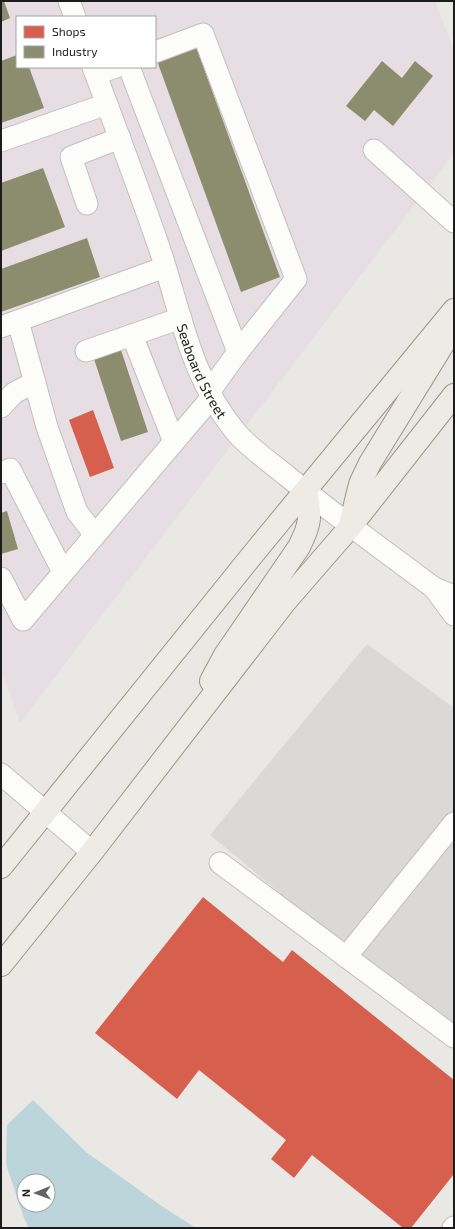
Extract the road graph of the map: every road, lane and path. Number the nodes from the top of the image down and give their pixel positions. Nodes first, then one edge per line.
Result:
1 (69, 1) edge
2 (75, 16) edge
3 (156, 52) edge
4 (111, 68) edge
5 (129, 68) edge
6 (95, 71) edge
7 (107, 104) junction
8 (120, 138) junction
9 (1, 141) edge
10 (374, 150) dead end
11 (87, 204) dead end
12 (454, 222) edge
13 (165, 266) junction
14 (454, 310) edge
15 (180, 318) junction
16 (10, 324) edge
17 (454, 326) edge
18 (132, 335) junction
19 (86, 351) dead end
20 (238, 352) junction
21 (35, 382) junction
22 (211, 395) junction
23 (454, 395) edge
24 (1, 407) edge
25 (174, 442) junction
26 (1, 473) edge
27 (306, 491) junction
28 (351, 526) junction
29 (95, 535) junction
30 (63, 572) junction
31 (1, 578) edge
32 (434, 588) junction
33 (454, 596) edge
34 (454, 615) edge
35 (181, 736) junction
36 (1, 774) edge
37 (45, 812) junction
38 (454, 823) edge
39 (92, 852) junction
40 (220, 863) dead end
41 (1, 867) edge
42 (346, 957) junction
43 (1, 965) edge
44 (454, 1037) edge

1 - 2 street
3 - 20 street
4 - 6 street
5 - 20 street
6 - 7 street, Seaboard Street
7 - 8 street, Seaboard Street
7 - 9 street
8 - 11 street
8 - 13 street, Seaboard Street
10 - 12 street
13 - 15 street, Seaboard Street
13 - 16 street
14 - 27 main road
15 - 18 street
15 - 22 street, Seaboard Street
16 - 21 street
17 - 28 main road
18 - 19 street
18 - 25 street
20 - 22 street
21 - 24 street
21 - 29 street
22 - 25 street
22 - 27 street, Seaboard Street
23 - 28 main road
25 - 29 street
26 - 30 street
27 - 28 street, Seaboard Street
27 - 35 main road
27 - 37 main road
28 - 32 street, Seaboard Street
28 - 35 main road
29 - 30 street
30 - 31 street
32 - 33 street, Seaboard Street
32 - 34 street, Seaboard Street
35 - 39 main road
36 - 37 street
37 - 39 street
37 - 41 main road
38 - 42 street
39 - 43 main road
40 - 42 street
42 - 44 street

